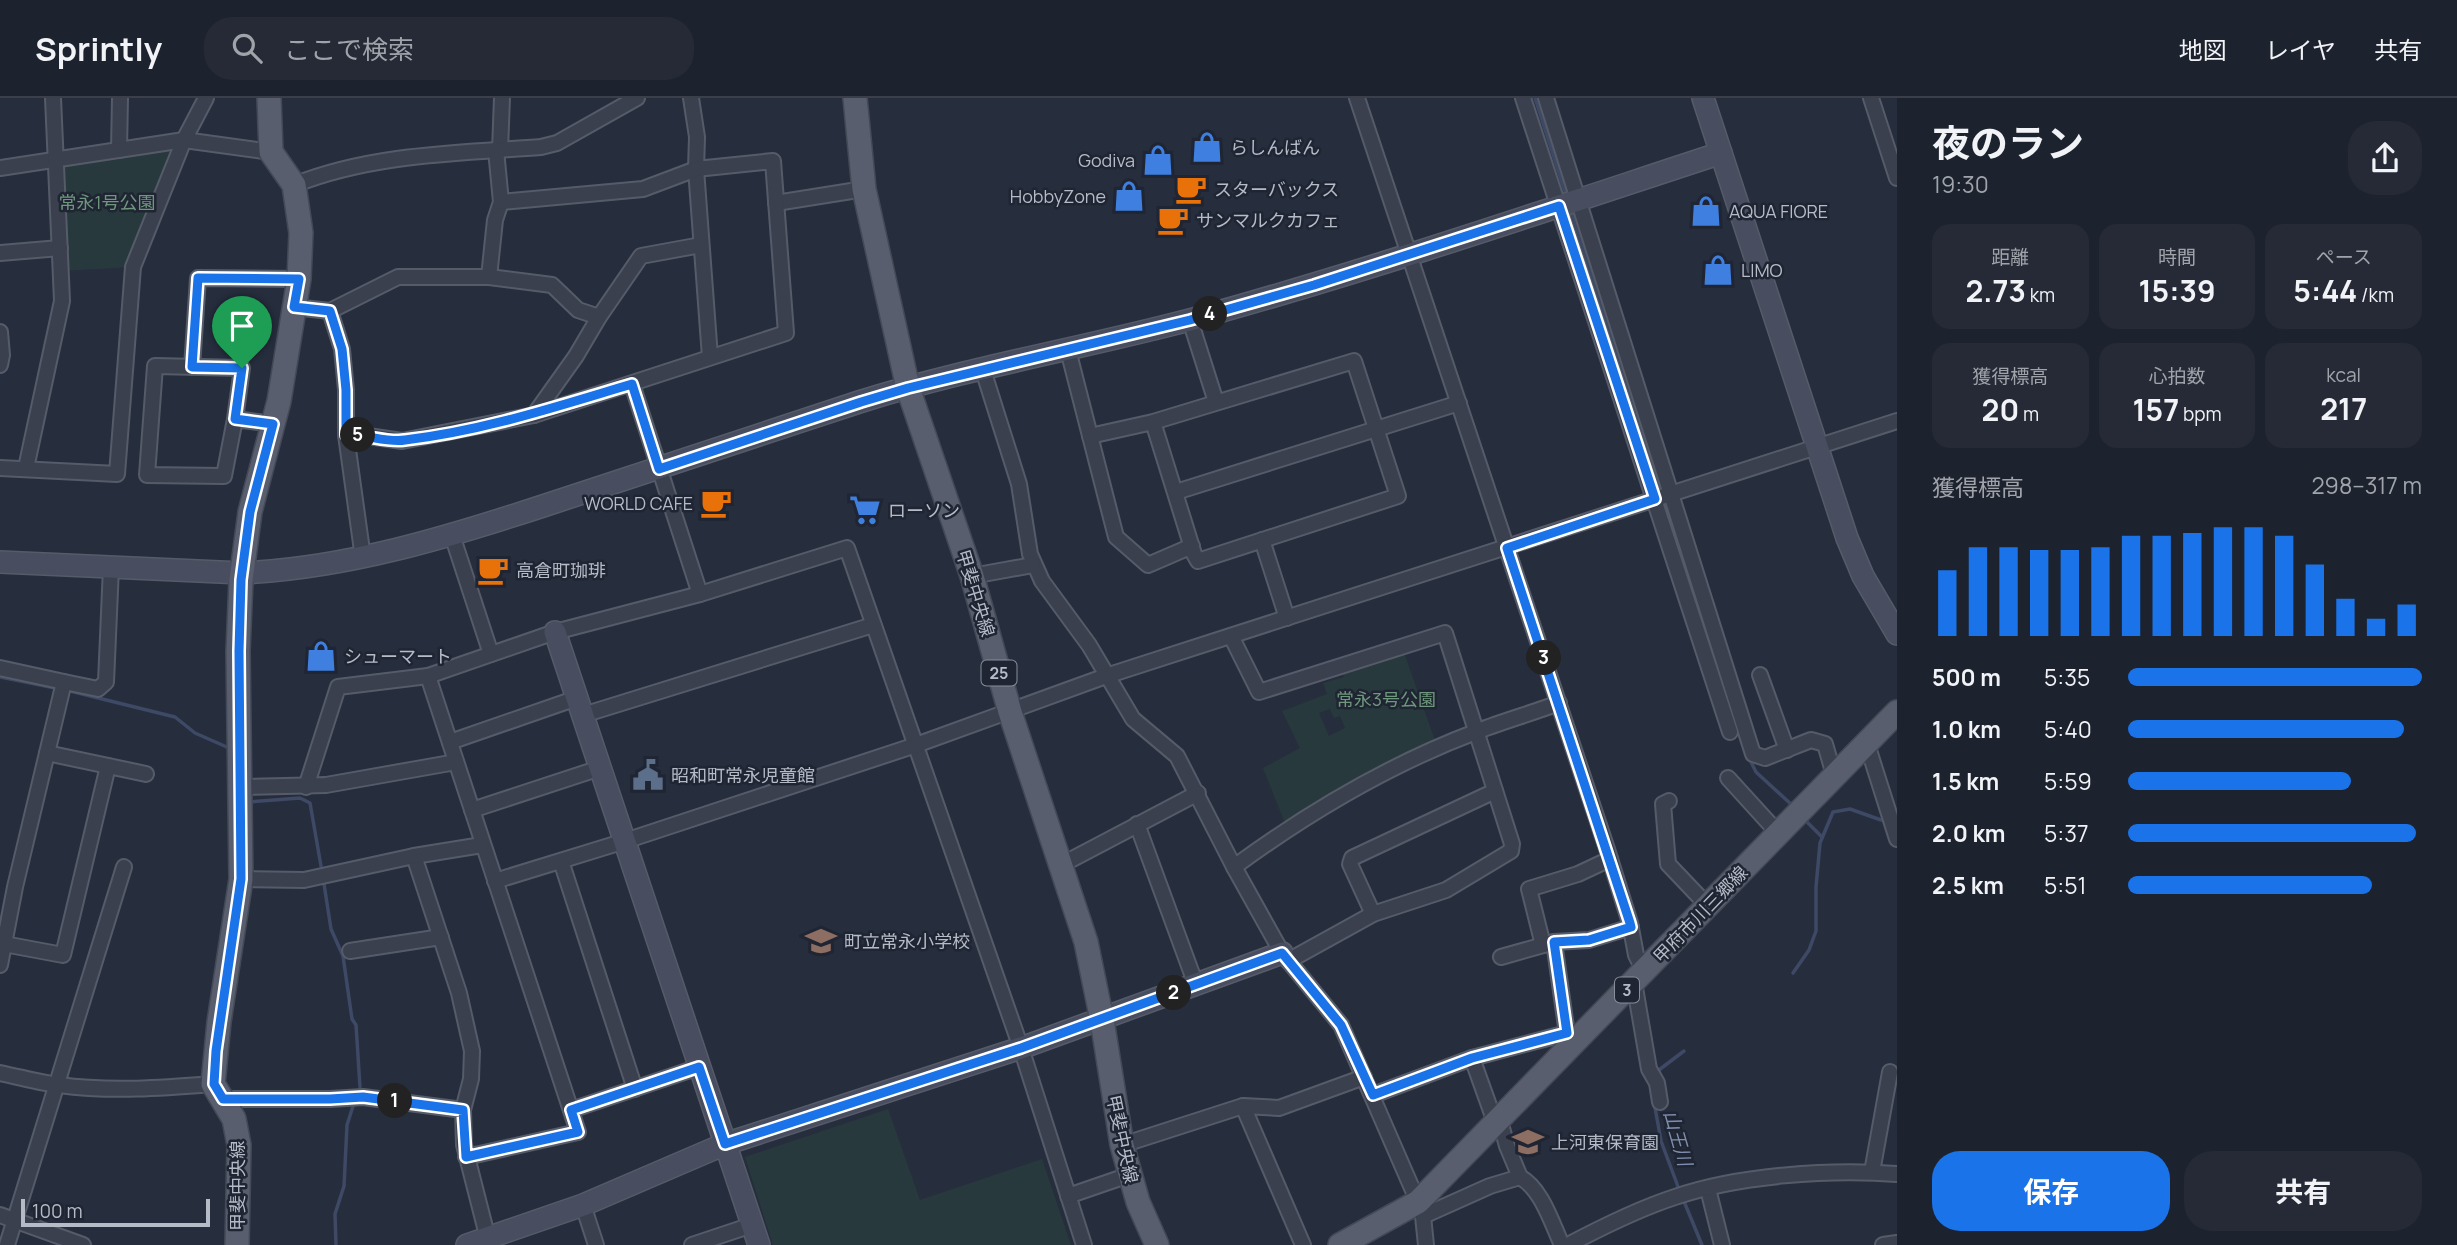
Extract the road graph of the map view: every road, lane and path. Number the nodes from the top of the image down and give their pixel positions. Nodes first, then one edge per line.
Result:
1 (53, 98) edge
2 (120, 98) edge
3 (206, 98) edge
4 (269, 98) edge
5 (502, 98) edge
6 (637, 98) edge
7 (691, 98) edge
8 (855, 98) edge
9 (1357, 98) edge
10 (1523, 98) edge
11 (1546, 98) edge
12 (1703, 98) edge
13 (1871, 98) edge
14 (184, 140) junction
15 (119, 150) junction
16 (498, 150) junction
17 (271, 152) junction
18 (1721, 153) junction
19 (57, 160) junction
20 (0, 168) edge
21 (695, 169) junction
22 (1897, 178) edge
23 (294, 185) junction
24 (864, 189) junction
25 (501, 202) junction
26 (776, 203) junction
27 (1568, 203) junction
28 (701, 245) junction
29 (60, 248) junction
30 (0, 253) edge
31 (1410, 255) junction
32 (489, 277) junction
33 (299, 279) junction
34 (294, 307) junction
35 (330, 311) junction
36 (599, 317) junction
37 (1190, 320) junction
38 (0, 332) edge
39 (1068, 350) junction
40 (710, 357) junction
41 (0, 365) edge
42 (192, 367) junction
43 (984, 370) junction
44 (632, 384) junction
45 (908, 388) junction
46 (1216, 402) junction
47 (1460, 403) junction
48 (534, 415) junction
49 (235, 419) junction
50 (1897, 421) edge
51 (1153, 422) junction
52 (273, 424) junction
53 (1376, 429) junction
54 (346, 435) junction
55 (1090, 436) junction
56 (1816, 446) junction
57 (0, 467) edge
58 (26, 468) junction
59 (659, 469) junction
60 (1176, 492) junction
61 (1671, 494) junction
62 (1655, 499) junction
63 (452, 535) junction
64 (1262, 540) junction
65 (1192, 547) junction
66 (1507, 548) junction
67 (363, 558) junction
68 (0, 562) edge
69 (1033, 565) junction
70 (111, 567) junction
71 (242, 573) junction
72 (972, 576) junction
73 (700, 594) junction
74 (1287, 618) junction
75 (873, 625) junction
76 (555, 632) junction
77 (1897, 634) edge
78 (1231, 636) junction
79 (491, 654) junction
80 (0, 668) edge
81 (1760, 675) dead end
82 (428, 676) junction
83 (1106, 676) junction
84 (64, 682) junction
85 (1559, 704) junction
86 (580, 707) junction
87 (1010, 712) junction
88 (1897, 712) edge
89 (1476, 732) junction
90 (1730, 732) dead end
91 (450, 742) junction
92 (1867, 744) junction
93 (916, 745) junction
94 (1787, 750) junction
95 (47, 753) junction
96 (456, 762) junction
97 (108, 766) junction
98 (600, 768) junction
99 (146, 774) dead end
100 (1834, 775) junction
101 (1728, 778) dead end
102 (241, 787) junction
103 (306, 787) junction
104 (1495, 791) junction
105 (1198, 793) junction
106 (1669, 801) dead end
107 (472, 810) junction
108 (1137, 824) junction
109 (1778, 834) junction
110 (1897, 839) edge
111 (625, 841) junction
112 (482, 845) junction
113 (414, 856) junction
114 (1610, 859) junction
115 (561, 860) junction
116 (1061, 865) junction
117 (124, 867) dead end
118 (1234, 867) junction
119 (241, 879) junction
120 (495, 881) junction
121 (0, 883) edge
122 (15, 887) junction
123 (1708, 906) junction
124 (1373, 914) junction
125 (1631, 927) junction
126 (441, 937) junction
127 (1548, 943) junction
128 (4, 944) junction
129 (350, 951) dead end
130 (1285, 957) junction
131 (1501, 957) dead end
132 (0, 965) edge
133 (1639, 977) junction
134 (1196, 985) junction
135 (1102, 1020) junction
136 (1568, 1041) junction
137 (1021, 1048) junction
138 (1472, 1058) junction
139 (699, 1067) junction
140 (1890, 1072) dead end
141 (0, 1073) edge
142 (1364, 1077) junction
143 (58, 1085) junction
144 (635, 1089) junction
145 (218, 1092) junction
146 (1373, 1095) junction
147 (1660, 1102) dead end
148 (1243, 1106) junction
149 (463, 1110) junction
150 (571, 1110) junction
151 (1498, 1123) junction
152 (725, 1144) junction
153 (1122, 1145) junction
154 (466, 1157) junction
155 (1872, 1172) junction
156 (1897, 1174) edge
157 (1129, 1175) junction
158 (1520, 1177) junction
159 (1708, 1189) junction
160 (1068, 1196) junction
161 (583, 1205) junction
162 (1421, 1209) junction
163 (0, 1216) edge
164 (14, 1222) junction
165 (755, 1235) edge
166 (477, 1242) edge
167 (1897, 1244) edge
168 (7, 1245) edge
169 (83, 1245) edge
170 (237, 1245) edge
171 (596, 1245) edge
172 (692, 1245) edge
173 (1084, 1245) edge
174 (1157, 1245) edge
175 (1303, 1245) edge
176 (1340, 1245) edge
177 (1426, 1245) edge
178 (1562, 1245) edge
179 (1568, 1245) edge
180 (1722, 1245) edge
181 (1883, 1245) edge

1 - 19 street
2 - 15 street
3 - 14 street
4 - 17 main road
5 - 16 street
6 - 16 street
7 - 21 street
8 - 24 main road, 甲斐中央線 / 25
9 - 31 street
10 - 27 street
11 - 27 street
12 - 18 street
13 - 22 street
14 - 15 street
14 - 17 street
14 - 58 street
15 - 19 street
16 - 23 street
16 - 25 street
17 - 23 main road, 甲斐中央線
18 - 27 street
18 - 56 street
19 - 20 street
19 - 29 street
21 - 25 street
21 - 26 street
21 - 28 street
23 - 33 main road, 甲斐中央線
24 - 26 street
24 - 45 main road, 甲斐中央線 / 25
25 - 32 street
26 - 40 street
27 - 31 street
27 - 61 street
27 - 62 street
28 - 36 street
28 - 40 street
29 - 30 street
29 - 58 street
31 - 37 street
31 - 47 street
32 - 35 street
32 - 36 street
33 - 34 main road, 甲斐中央線
33 - 42 street
34 - 35 street
34 - 52 main road, 甲斐中央線
35 - 54 street
36 - 48 street
37 - 39 street
37 - 46 street
38 - 41 street
39 - 43 street
39 - 55 street
40 - 44 street
42 - 49 street
42 - 49 street
43 - 45 street
43 - 69 street
44 - 48 street
44 - 59 street
45 - 59 street
45 - 72 main road, 甲斐中央線 / 25
46 - 51 street
46 - 53 street
47 - 53 street
47 - 66 street
48 - 54 street
49 - 52 street
50 - 56 street
51 - 55 street
51 - 60 street
52 - 71 main road, 甲斐中央線
53 - 60 street
53 - 64 street
54 - 67 street
55 - 65 street
56 - 61 street
56 - 77 street
57 - 58 street
59 - 63 street
59 - 73 street
60 - 65 street
61 - 62 street
61 - 94 street
62 - 66 street
62 - 90 street
63 - 67 street
63 - 79 street
64 - 65 street
64 - 74 street
66 - 74 street
66 - 85 street
67 - 71 street
68 - 70 street
69 - 72 street
69 - 83 street
70 - 71 street
70 - 84 street
71 - 102 main road, 甲斐中央線
72 - 87 main road, 甲斐中央線 / 25
73 - 75 street
73 - 76 street
74 - 78 street
75 - 86 street
75 - 93 street
76 - 79 street
76 - 86 street
78 - 83 street
78 - 89 street
79 - 82 street
80 - 84 street
81 - 94 street
82 - 91 street
82 - 103 street
83 - 87 street
83 - 105 street
84 - 95 street
85 - 89 street
85 - 114 street
86 - 91 street
86 - 98 street
87 - 93 street
87 - 116 main road, 甲斐中央線 / 25
88 - 92 main road, 甲府市川三郷線 / 3
89 - 104 street
89 - 118 street
91 - 96 street
92 - 100 main road, 甲府市川三郷線 / 3
92 - 110 street
93 - 111 street
93 - 137 street
94 - 100 street
95 - 97 street
95 - 122 street
96 - 103 street
96 - 107 street
97 - 99 street
97 - 128 street
98 - 107 street
98 - 111 street
100 - 109 main road, 甲府市川三郷線 / 3
101 - 109 street
102 - 103 street
102 - 119 main road, 甲斐中央線
104 - 124 street
104 - 124 street
105 - 108 street
105 - 118 street
106 - 123 street
107 - 112 street
108 - 116 street
108 - 134 street
109 - 123 main road, 甲府市川三郷線 / 3
111 - 115 street
111 - 139 street
112 - 113 street
112 - 120 street
113 - 119 street
113 - 126 street
114 - 125 street
114 - 127 street
115 - 120 street
115 - 144 street
116 - 135 main road, 甲斐中央線 / 25
117 - 143 street
118 - 130 street
119 - 145 main road, 甲斐中央線
120 - 150 street
121 - 122 street
122 - 128 street
123 - 133 main road, 甲府市川三郷線 / 3
124 - 130 street
125 - 127 street
125 - 133 street
126 - 129 street
126 - 149 street
127 - 131 street
127 - 136 street
128 - 132 street
130 - 134 street
130 - 142 street
133 - 136 main road, 甲府市川三郷線 / 3
133 - 147 street
134 - 135 street
135 - 137 street
135 - 153 main road, 甲斐中央線 / 25
136 - 138 street
136 - 151 main road, 甲府市川三郷線 / 3
137 - 152 street
137 - 160 street
138 - 146 street
138 - 151 street
139 - 144 street
139 - 152 street
140 - 155 street
141 - 143 street
142 - 146 street
142 - 148 street
143 - 145 street
143 - 164 street
144 - 150 street
145 - 149 street
145 - 170 main road, 甲斐中央線
146 - 162 street
148 - 153 street
148 - 175 street
149 - 154 street
150 - 154 street
151 - 158 street
151 - 162 main road, 甲府市川三郷線 / 3
152 - 161 street
152 - 165 street
153 - 157 main road, 甲斐中央線 / 25
154 - 166 street
155 - 156 street
155 - 159 street
157 - 160 street
157 - 174 main road, 甲斐中央線 / 25
158 - 162 street
158 - 178 street
159 - 179 street
159 - 180 street
160 - 173 street
161 - 166 street
161 - 171 street
162 - 176 main road, 甲府市川三郷線 / 3
162 - 177 street
163 - 164 street
164 - 168 street
164 - 169 street
165 - 172 street
167 - 181 street

